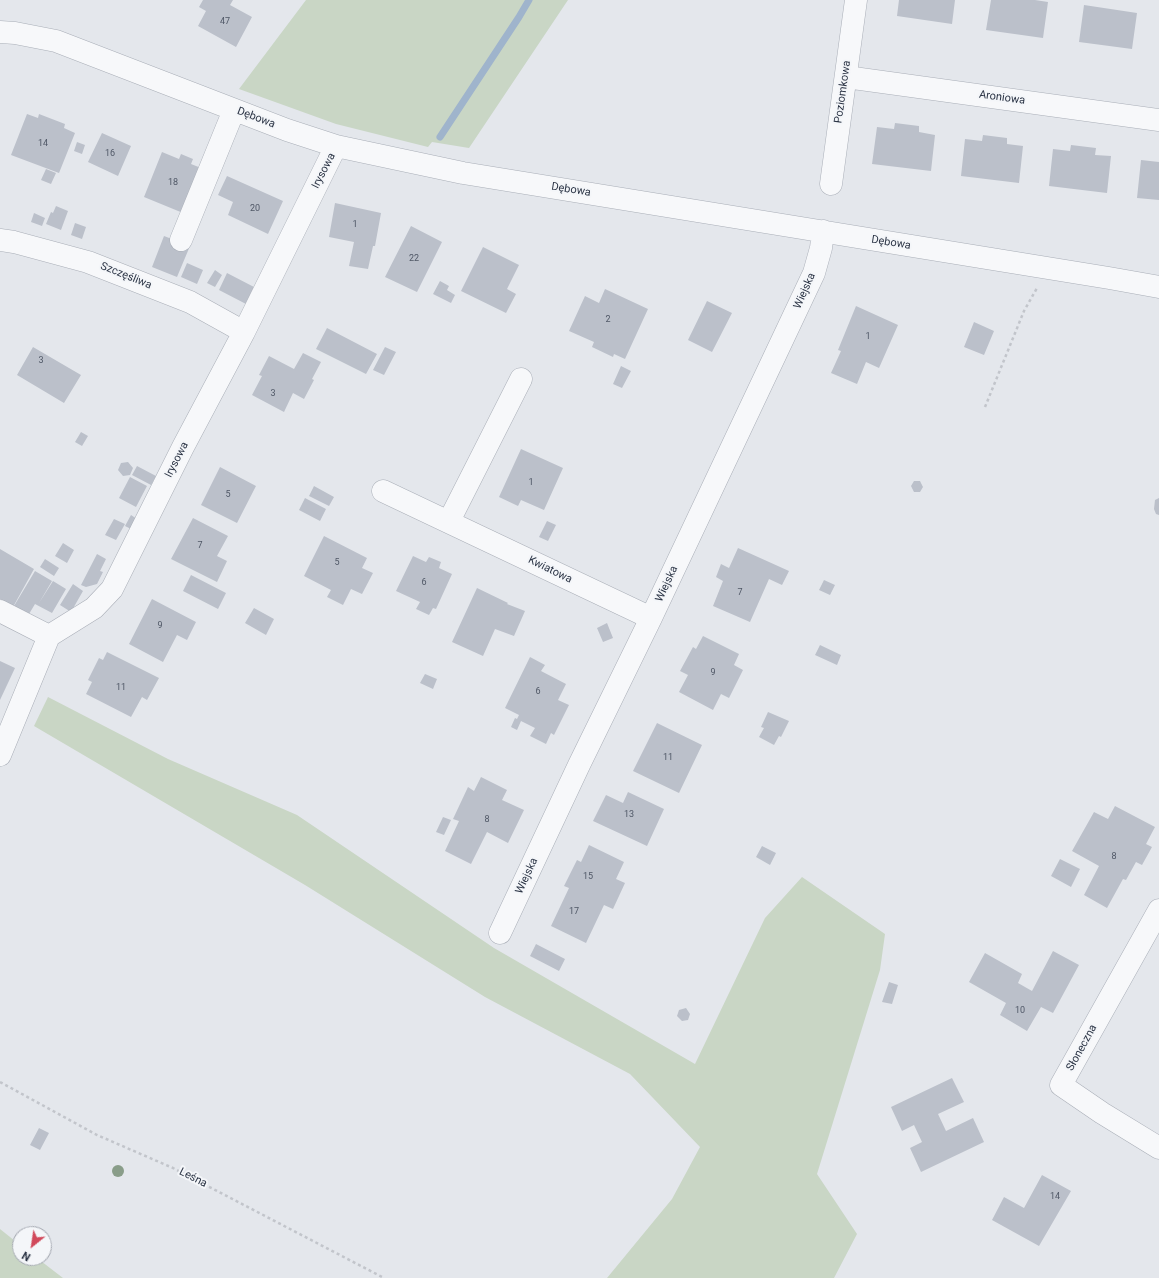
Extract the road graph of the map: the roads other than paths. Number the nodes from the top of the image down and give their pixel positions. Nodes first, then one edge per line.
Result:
1 (856, 0) edge
2 (0, 32) edge
3 (846, 77) junction
4 (234, 110) junction
5 (1159, 120) edge
6 (336, 146) junction
7 (831, 184) dead end
8 (822, 231) junction
9 (0, 240) edge
10 (181, 240) dead end
11 (1159, 287) edge
12 (244, 332) junction
13 (521, 379) dead end
14 (383, 491) dead end
15 (449, 521) junction
16 (0, 611) edge
17 (651, 618) junction
18 (49, 636) junction
19 (0, 755) edge
20 (1159, 910) edge
21 (500, 934) dead end
22 (1159, 1148) edge

1 - 3 street, Poziomkowa
2 - 4 street, Dębowa
3 - 5 street, Aroniowa
3 - 7 street, Poziomkowa
4 - 6 street, Dębowa
4 - 10 street
6 - 8 street, Dębowa
6 - 12 street, Irysowa
8 - 11 street, Dębowa
8 - 17 street, Wiejska
9 - 12 street, Szczęśliwa
12 - 18 street, Irysowa
13 - 15 street
14 - 15 street, Kwiatowa
15 - 17 street, Kwiatowa
16 - 18 street
17 - 21 street, Wiejska
18 - 19 street
20 - 22 street, Słoneczna

